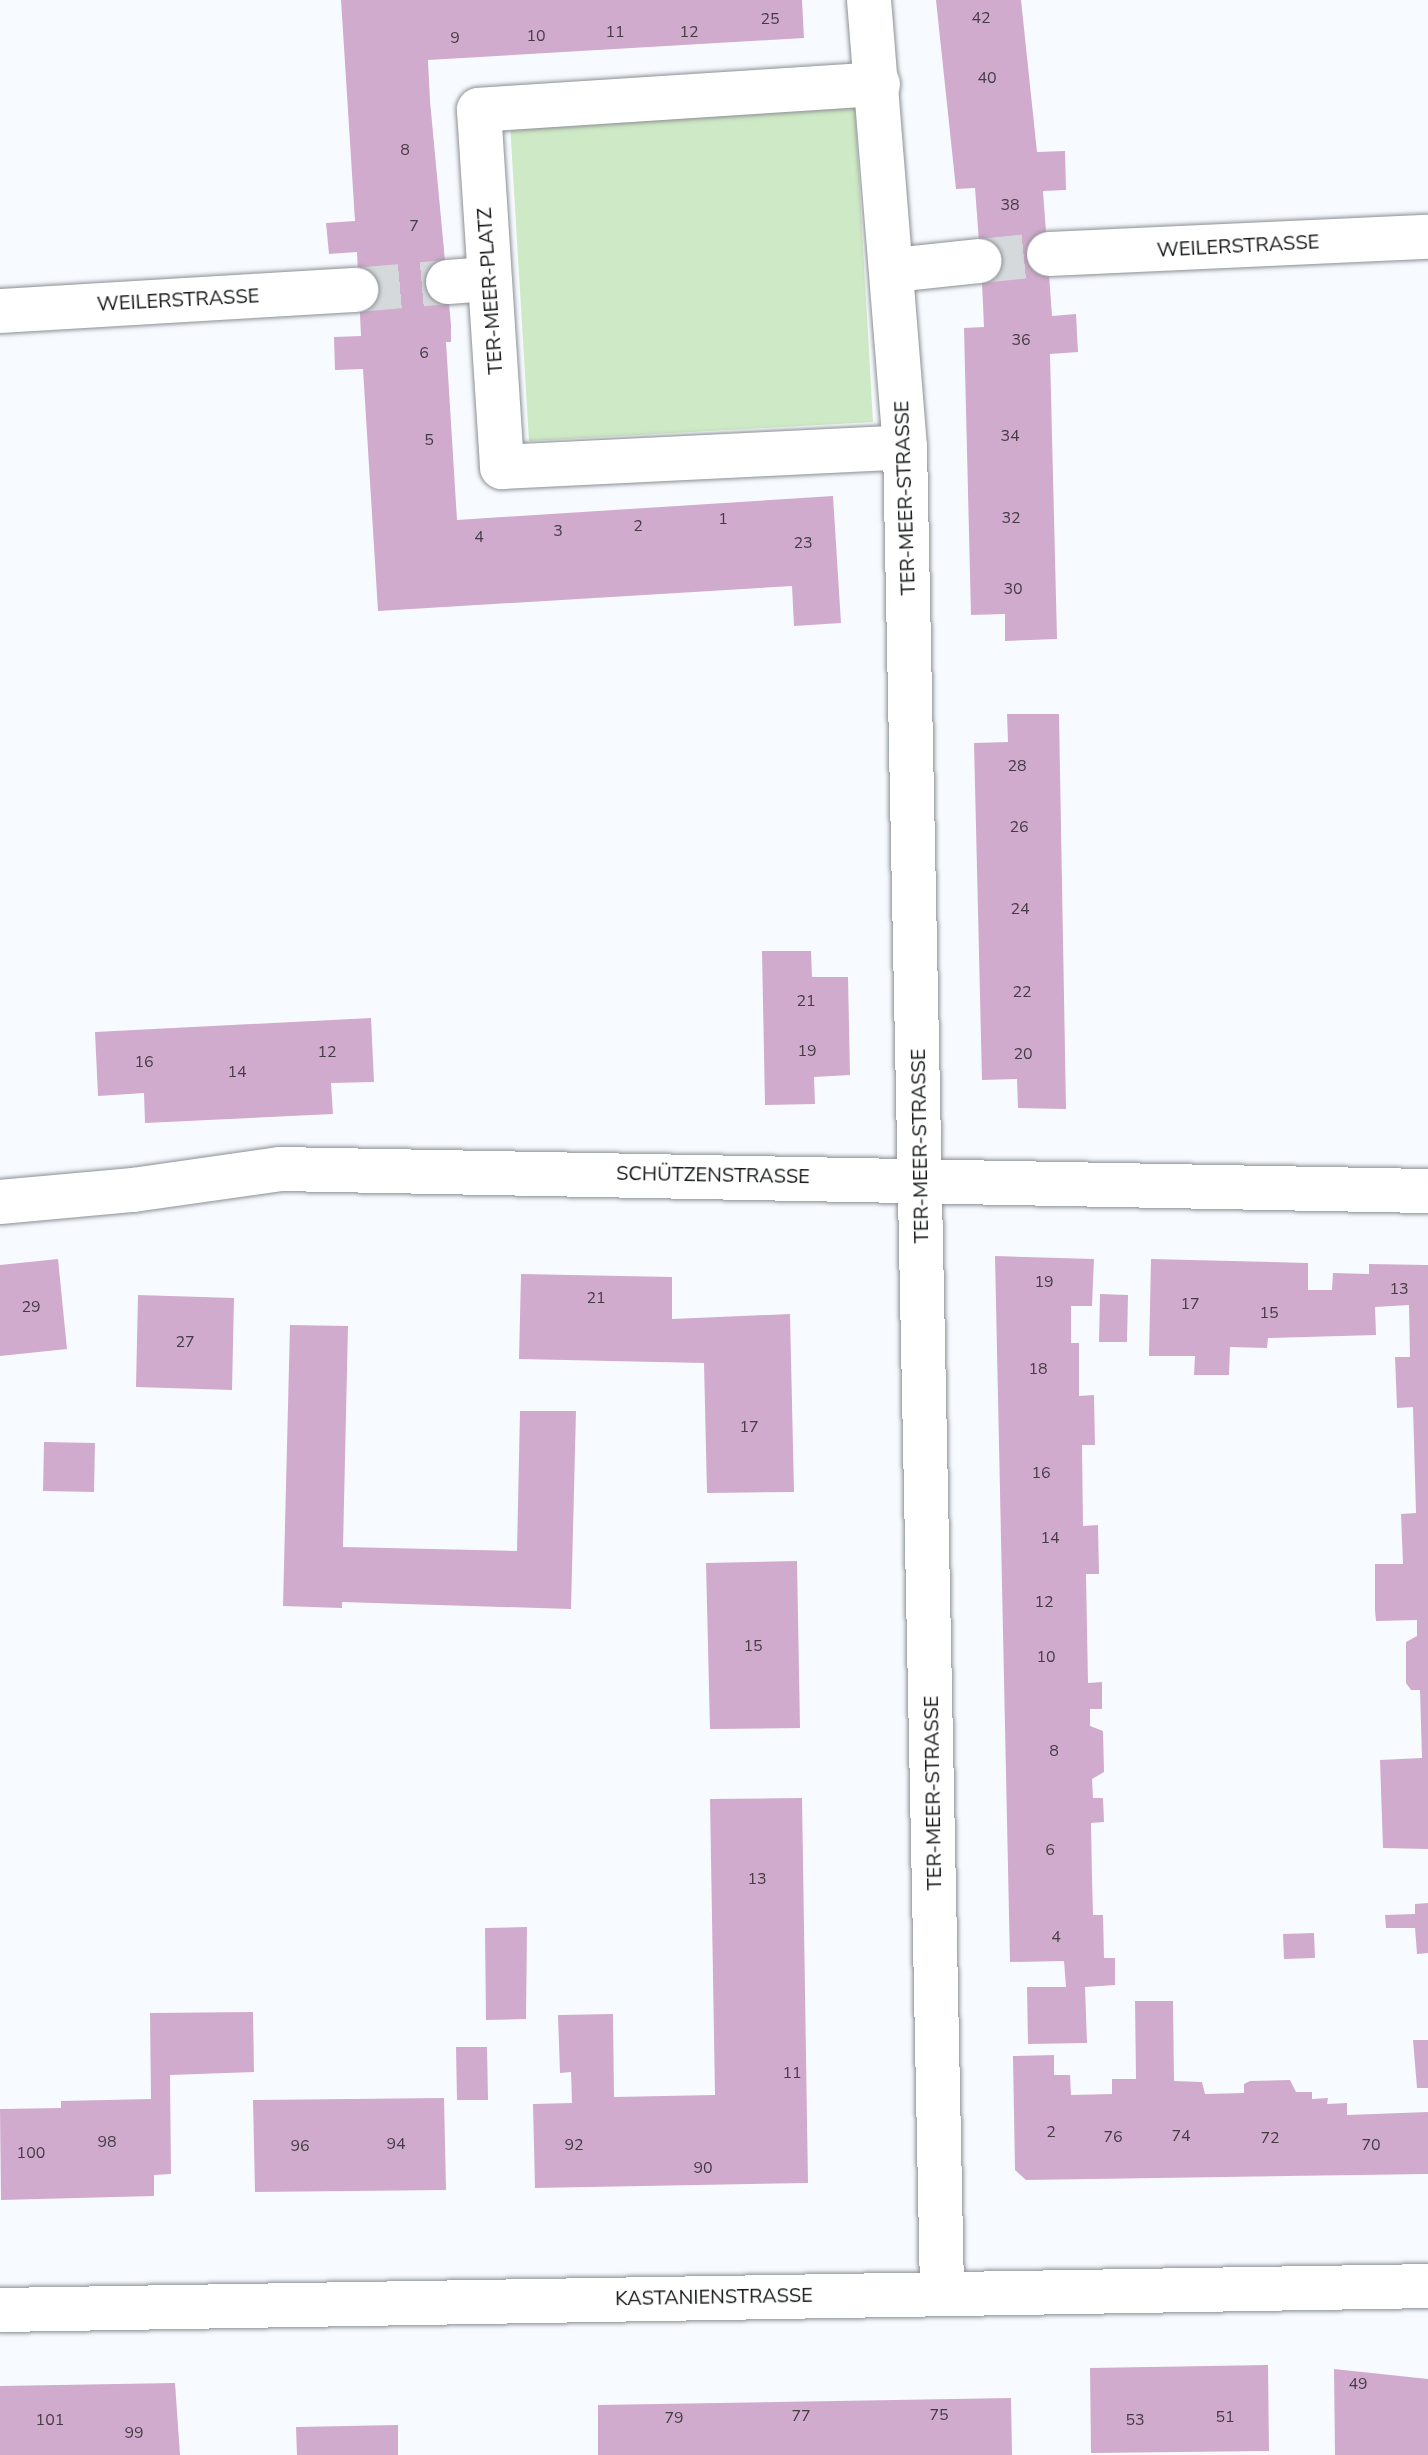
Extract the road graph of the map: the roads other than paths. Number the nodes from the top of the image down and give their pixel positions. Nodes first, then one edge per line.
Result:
1 (869, 0) edge
2 (878, 84) junction
3 (1428, 237) edge
4 (1049, 254) tunnel mouth
5 (980, 261) tunnel mouth
6 (894, 270) junction
7 (356, 290) tunnel mouth
8 (0, 311) edge
9 (905, 447) junction
10 (921, 1178) junction
11 (1428, 1191) edge
12 (0, 1202) edge
13 (1428, 2286) edge
14 (942, 2293) junction
15 (0, 2310) edge

1 - 2 street, TER-MEER-STRASSE
2 - 6 street, TER-MEER-STRASSE
2 - 9 street, TER-MEER-PLATZ
3 - 4 street, WEILERSTRASSE
5 - 6 street
6 - 9 street, TER-MEER-STRASSE
7 - 8 street, WEILERSTRASSE
9 - 10 street, TER-MEER-STRASSE
10 - 11 street, SCHÜTZENSTRASSE
10 - 12 street, SCHÜTZENSTRASSE
10 - 14 street, TER-MEER-STRASSE
13 - 14 street, KASTANIENSTRASSE
14 - 15 street, KASTANIENSTRASSE

